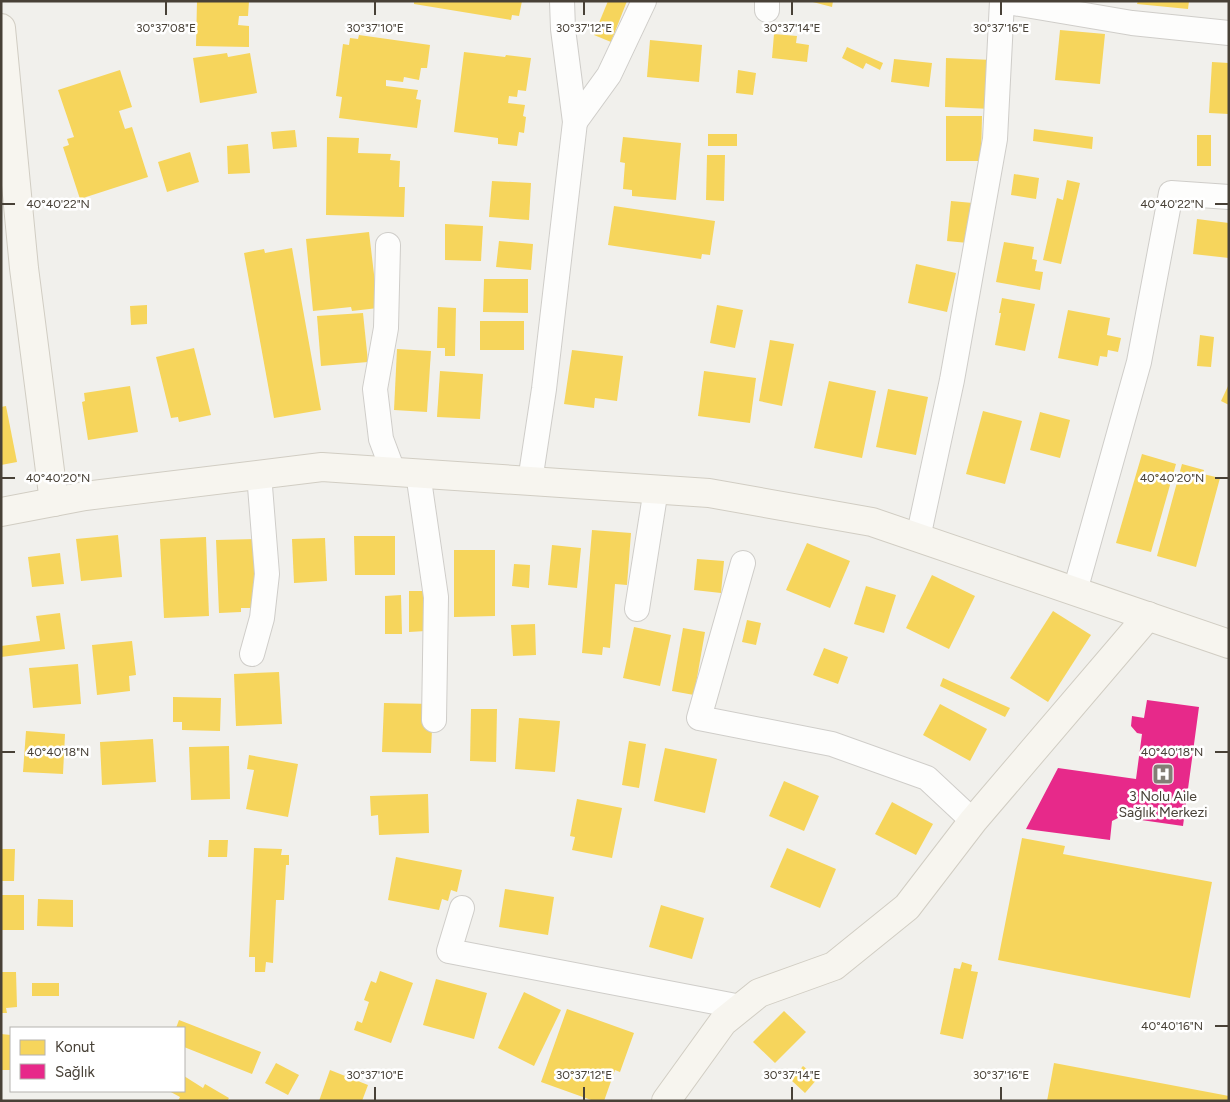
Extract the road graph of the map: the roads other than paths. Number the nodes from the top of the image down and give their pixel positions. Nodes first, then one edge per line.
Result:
1 (562, 1) edge
2 (644, 1) edge
3 (1002, 1) edge
4 (1229, 33) edge
5 (2, 37) edge
6 (575, 122) junction
7 (1229, 196) edge
8 (388, 245) dead end
9 (406, 472) junction
10 (259, 474) junction
11 (530, 481) junction
12 (656, 489) junction
13 (54, 502) junction
14 (1, 512) edge
15 (918, 538) junction
16 (743, 563) dead end
17 (1075, 591) junction
18 (637, 608) dead end
19 (1148, 616) junction
20 (1229, 644) edge
21 (252, 654) dead end
22 (434, 720) dead end
23 (973, 821) junction
24 (462, 908) dead end
25 (741, 1007) junction
26 (666, 1101) edge

1 - 6 street
2 - 6 street
3 - 4 street
3 - 15 street
5 - 13 street
6 - 11 street
7 - 17 street
8 - 9 street
9 - 10 street
9 - 11 street
9 - 22 street
10 - 13 street
10 - 21 street
11 - 12 street
12 - 15 street
12 - 18 street
13 - 14 street
15 - 17 street
16 - 23 street
17 - 19 street
19 - 20 street
19 - 23 street
23 - 25 street
24 - 25 street
25 - 26 street

